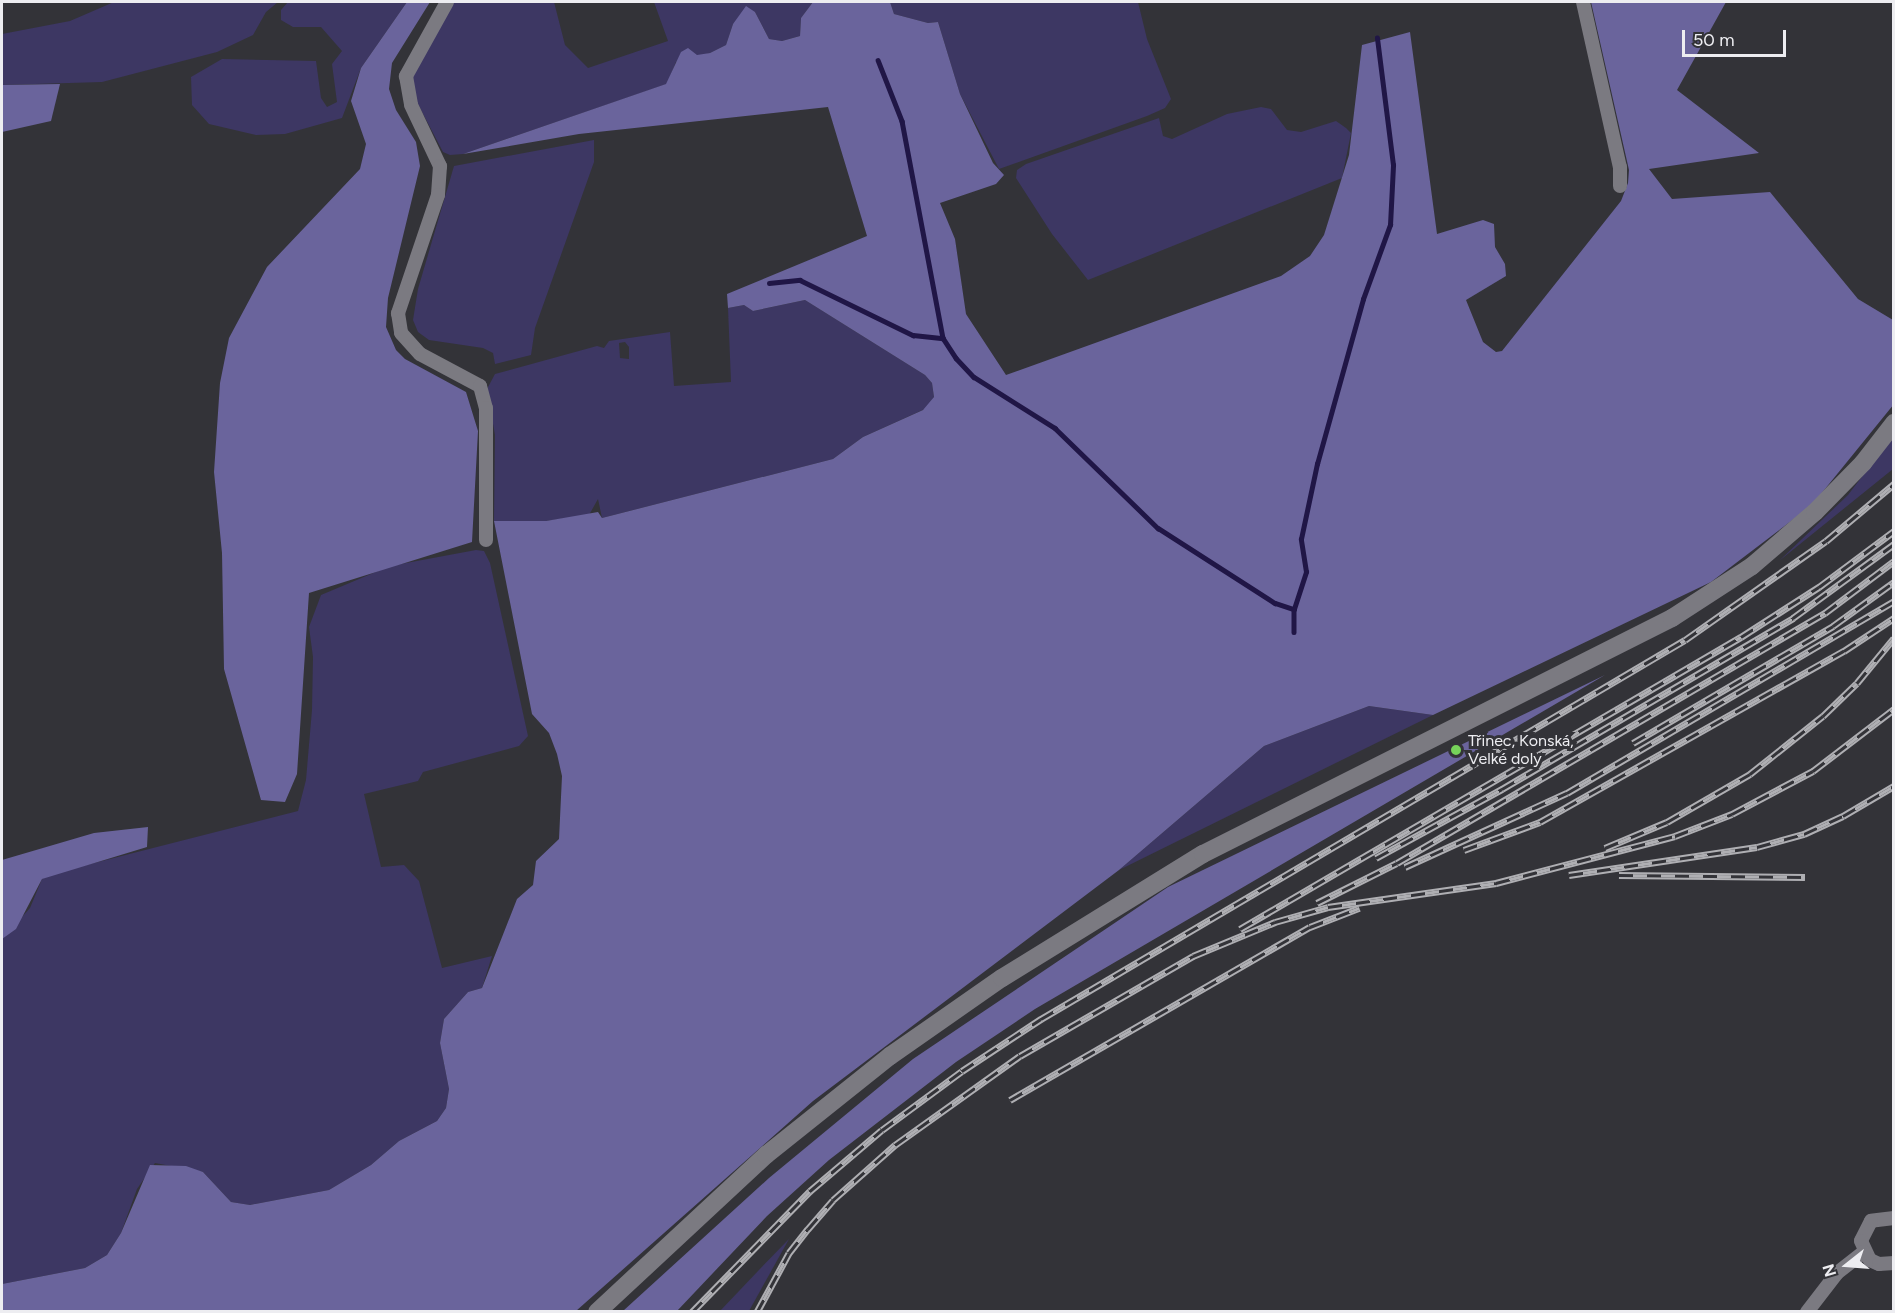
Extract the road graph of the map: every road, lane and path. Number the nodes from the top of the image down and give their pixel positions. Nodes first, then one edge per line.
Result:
1 (447, 2) edge
2 (1583, 2) edge
3 (1620, 186) dead end
4 (1893, 423) edge
5 (486, 540) dead end
6 (1893, 1217) edge
7 (1864, 1252) junction
8 (1893, 1263) edge
9 (597, 1311) edge
10 (1807, 1311) edge

1 - 5 street
2 - 3 street
4 - 9 main road
6 - 7 street
7 - 8 street
7 - 10 street

